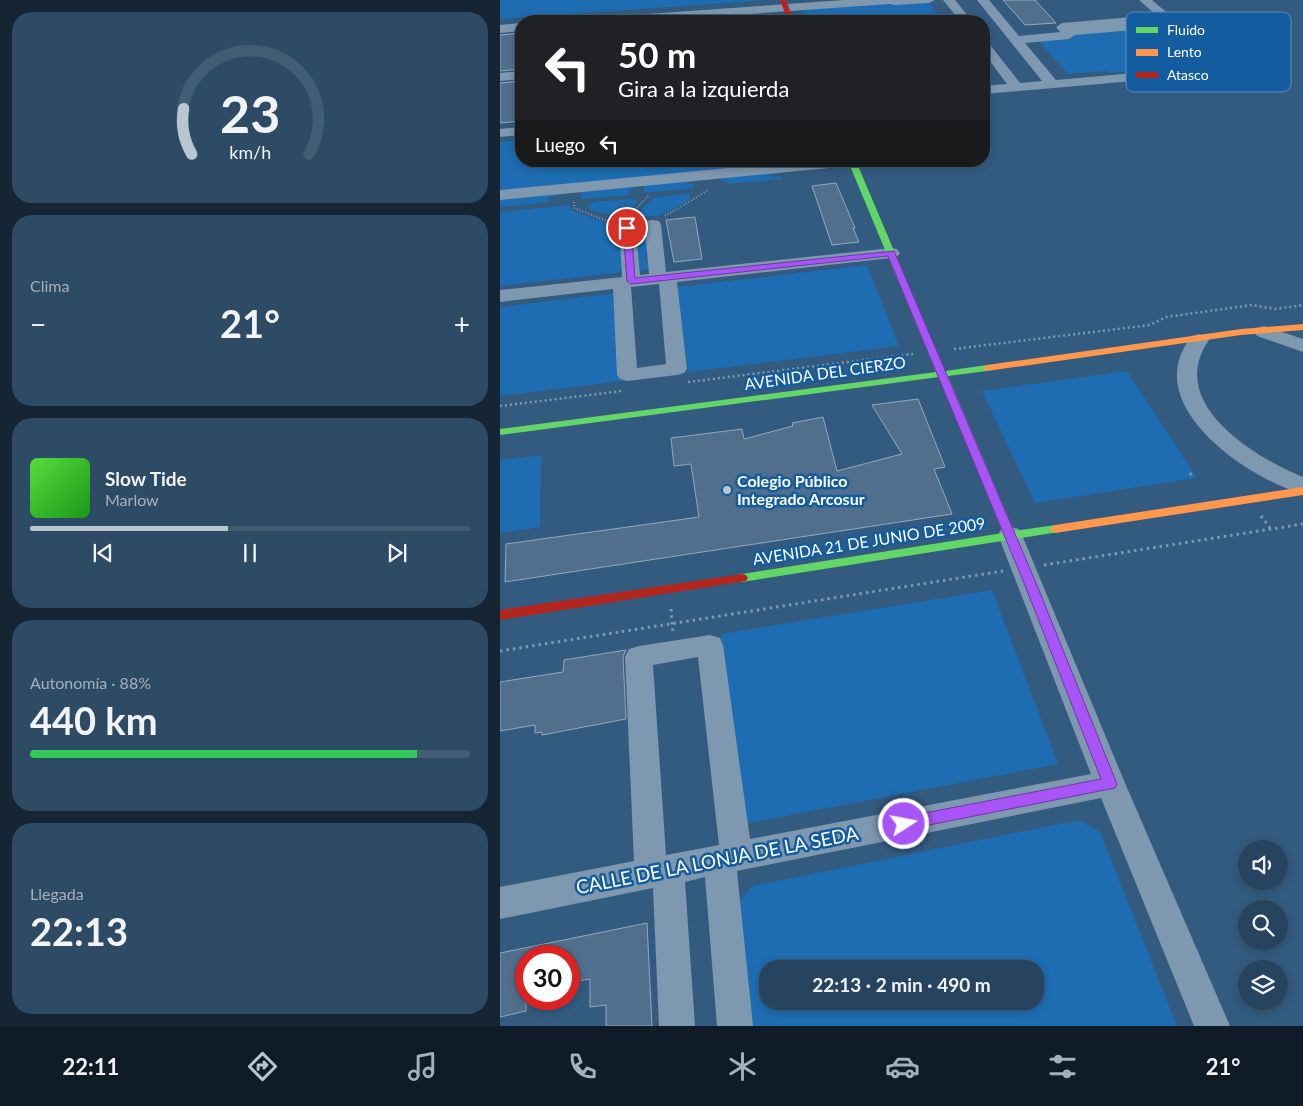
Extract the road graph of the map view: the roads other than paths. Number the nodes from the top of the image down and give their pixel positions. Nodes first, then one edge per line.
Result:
1 (892, 0) edge
2 (930, 0) edge
3 (949, 0) edge
4 (983, 0) edge
5 (1145, 0) edge
6 (784, 4) edge
7 (1159, 12) edge
8 (680, 15) edge
9 (961, 15) edge
10 (1126, 24) edge
11 (515, 28) edge
12 (1006, 28) junction
13 (500, 29) edge
14 (1064, 29) junction
15 (1015, 40) junction
16 (990, 53) edge
17 (515, 69) edge
18 (500, 70) edge
19 (515, 76) edge
20 (500, 77) edge
21 (1126, 78) edge
22 (1052, 84) junction
23 (1017, 88) junction
24 (990, 90) edge
25 (515, 132) edge
26 (500, 133) edge
27 (847, 167) edge
28 (853, 167) edge
29 (560, 189) junction
30 (500, 195) edge
31 (500, 209) edge
32 (891, 253) junction
33 (663, 278) junction
34 (626, 282) junction
35 (500, 296) edge
36 (1303, 327) edge
37 (1264, 332) junction
38 (1199, 340) junction
39 (1303, 346) edge
40 (942, 374) junction
41 (500, 432) edge
42 (1303, 486) edge
43 (1303, 491) edge
44 (1010, 535) junction
45 (500, 615) edge
46 (1110, 784) junction
47 (728, 858) junction
48 (660, 872) junction
49 (500, 903) edge
50 (677, 1026) edge
51 (735, 1026) edge
52 (1212, 1026) edge

1 - 2 street
1 - 6 street
3 - 9 street
4 - 12 street
5 - 7 street
6 - 8 street
10 - 14 street
11 - 13 street
12 - 14 street
12 - 15 street
14 - 15 street
15 - 22 street
16 - 23 street
17 - 18 street
19 - 20 street
21 - 22 street
22 - 23 street
23 - 24 street
25 - 26 street
27 - 29 street
28 - 32 main road
29 - 30 street
29 - 31 street
32 - 33 street
32 - 40 main road
33 - 34 street
33 - 34 street
33 - 34 street
34 - 35 street
36 - 37 main road, AVENIDA DEL CIERZO
37 - 38 main road, AVENIDA DEL CIERZO
37 - 39 street
38 - 40 main road, AVENIDA DEL CIERZO
38 - 42 street
40 - 41 main road, AVENIDA DEL CIERZO
40 - 44 main road
43 - 44 main road, AVENIDA 21 DE JUNIO DE 2009
44 - 45 main road, AVENIDA 21 DE JUNIO DE 2009
44 - 46 street
46 - 47 street, CALLE DE LA LONJA DE LA SEDA
46 - 52 street
47 - 48 street, CALLE DE LA LONJA DE LA SEDA
47 - 48 street
47 - 51 street
48 - 49 street, CALLE DE LA LONJA DE LA SEDA
48 - 50 street

